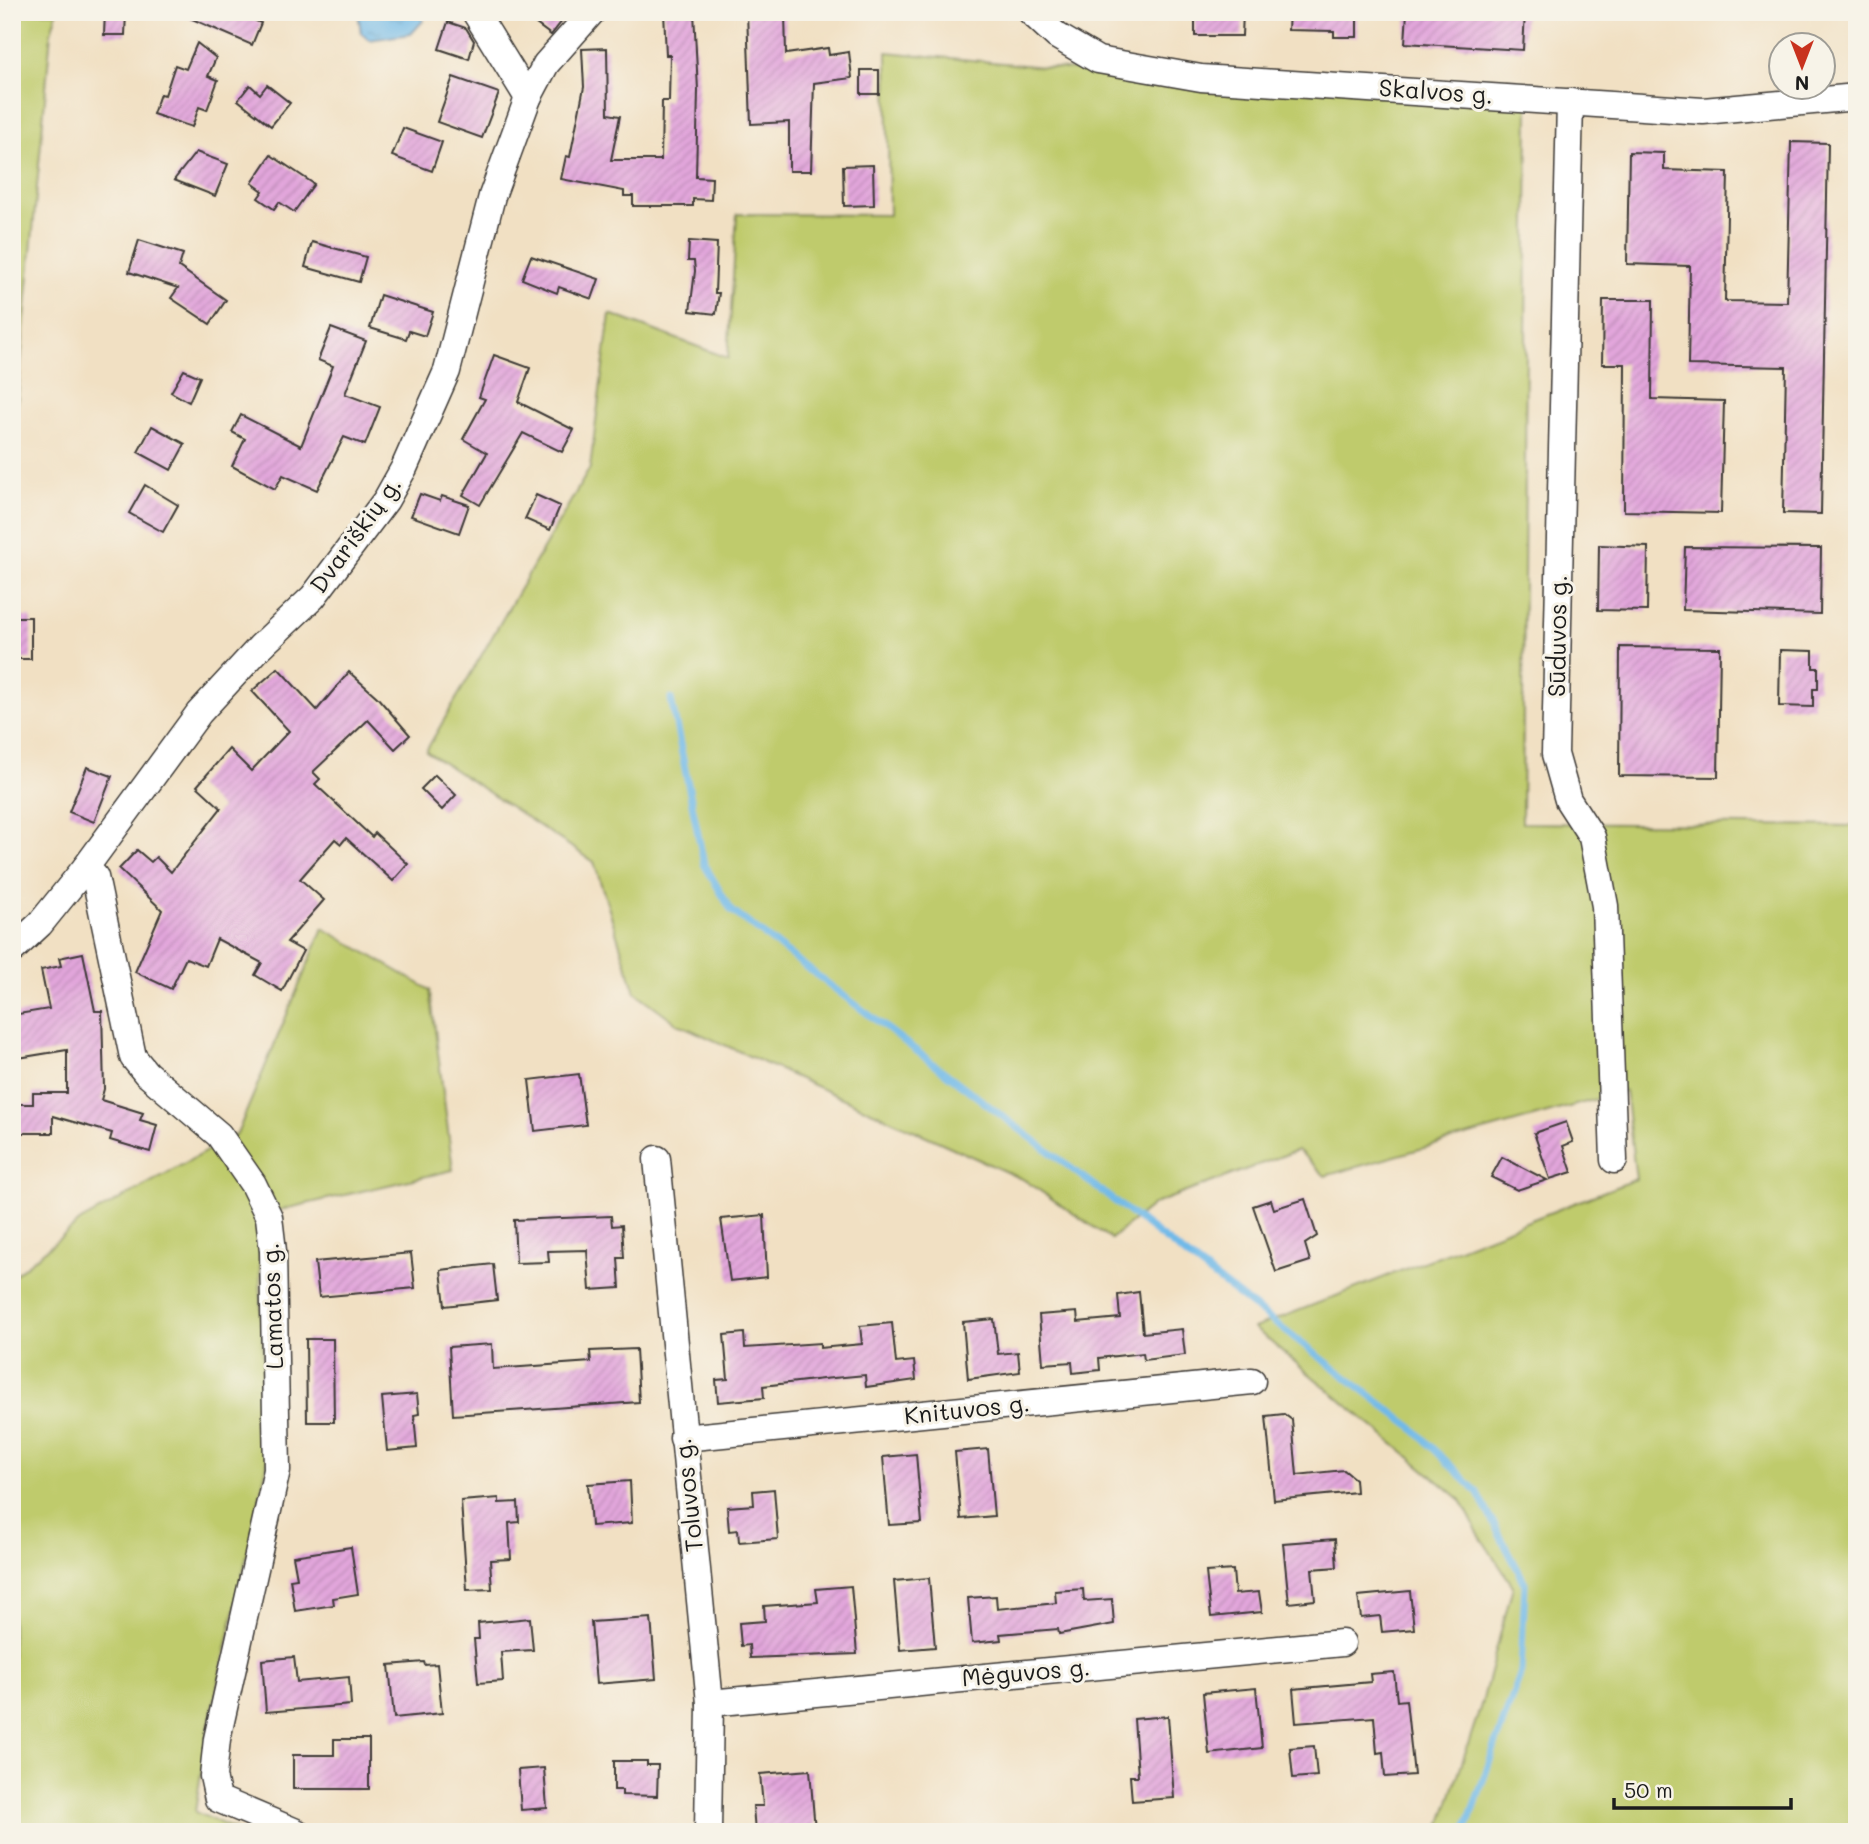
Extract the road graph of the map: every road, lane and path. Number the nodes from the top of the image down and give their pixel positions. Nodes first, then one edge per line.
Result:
1 (475, 12) edge
2 (592, 12) edge
3 (1031, 12) edge
4 (1857, 97) edge
5 (528, 98) junction
6 (1570, 102) junction
7 (86, 867) junction
8 (12, 950) edge
9 (657, 1159) dead end
10 (1614, 1160) dead end
11 (1252, 1381) dead end
12 (683, 1438) junction
13 (1342, 1643) dead end
14 (710, 1703) junction
15 (296, 1832) edge
16 (708, 1832) edge

1 - 5 street
2 - 5 street, Dvariškių g.
3 - 6 street, Skalvos g.
4 - 6 street, Skalvos g.
5 - 7 street, Dvariškių g.
6 - 10 street, Sūduvos g.
7 - 8 street, Dvariškių g.
7 - 15 street, Lamatos g.
9 - 12 street, Toluvos g.
11 - 12 street, Knituvos g.
12 - 14 street, Toluvos g.
13 - 14 street, Mėguvos g.
14 - 16 street, Toluvos g.

